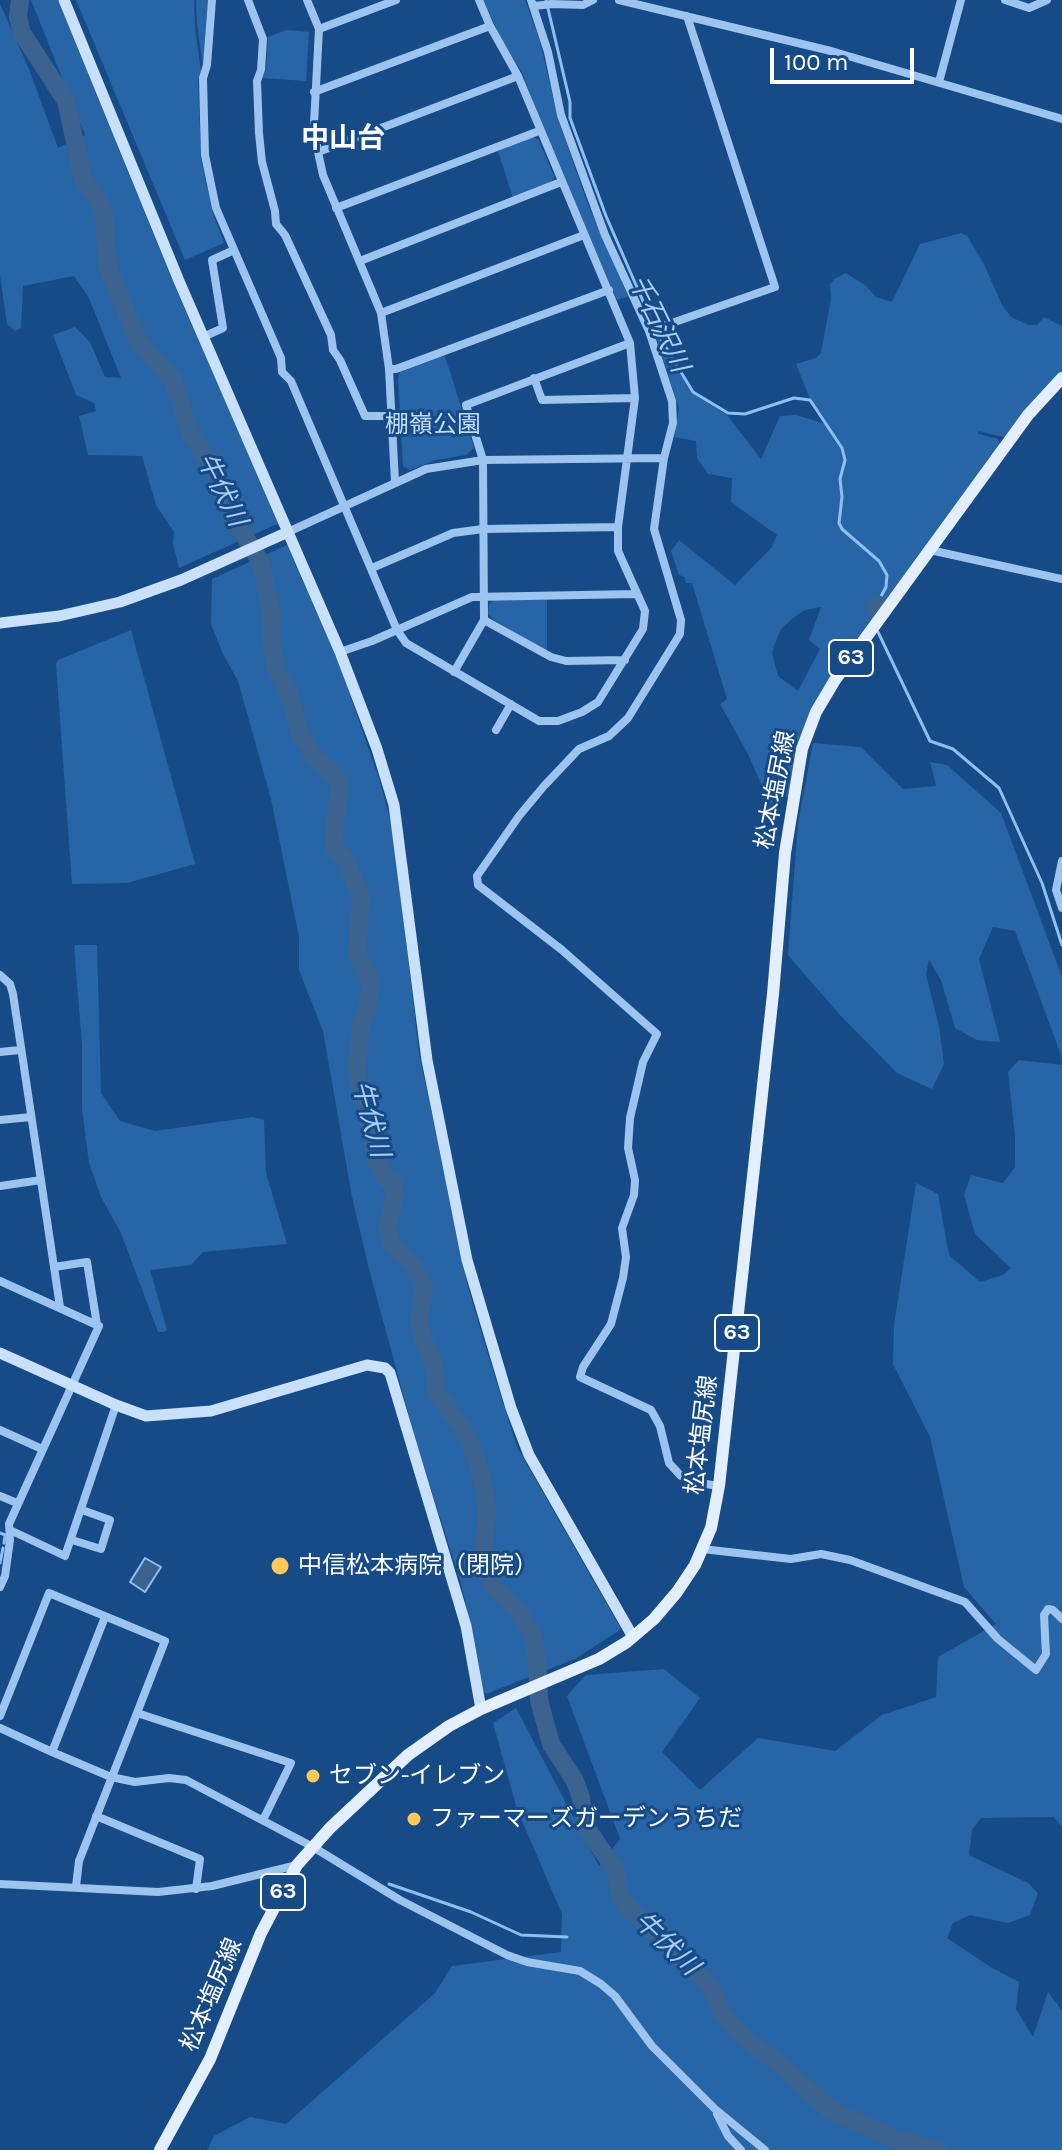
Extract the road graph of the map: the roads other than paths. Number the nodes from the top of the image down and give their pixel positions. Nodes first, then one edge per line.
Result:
1 (64, 0) edge
2 (212, 0) edge
3 (248, 0) edge
4 (307, 0) edge
5 (396, 0) edge
6 (479, 0) edge
7 (593, 0) edge
8 (619, 0) edge
9 (961, 0) edge
10 (1005, 0) edge
11 (1047, 0) edge
12 (533, 3) edge
13 (687, 16) junction
14 (490, 26) junction
15 (319, 29) junction
16 (518, 76) junction
17 (939, 82) junction
18 (314, 92) junction
19 (1062, 119) edge
20 (539, 131) junction
21 (318, 152) junction
22 (561, 182) junction
23 (336, 208) junction
24 (584, 235) junction
25 (232, 251) junction
26 (360, 261) junction
27 (609, 290) junction
28 (381, 313) junction
29 (653, 329) junction
30 (203, 337) junction
31 (630, 343) junction
32 (389, 369) junction
33 (534, 378) junction
34 (1062, 378) edge
35 (635, 398) junction
36 (391, 416) junction
37 (628, 457) junction
38 (664, 458) junction
39 (483, 460) junction
40 (395, 482) junction
41 (345, 507) junction
42 (618, 527) junction
43 (483, 529) junction
44 (286, 533) junction
45 (930, 550) junction
46 (372, 568) junction
47 (1062, 579) edge
48 (637, 594) junction
49 (484, 596) junction
50 (484, 620) junction
51 (0, 623) edge
52 (397, 630) junction
53 (340, 652) junction
54 (625, 660) junction
55 (454, 672) junction
56 (511, 704) junction
57 (496, 730) dead end
58 (1062, 861) edge
59 (1061, 904) edge
60 (0, 975) edge
61 (10, 984) junction
62 (0, 985) edge
63 (20, 1050) junction
64 (0, 1052) edge
65 (31, 1117) junction
66 (0, 1120) edge
67 (41, 1180) junction
68 (0, 1186) edge
69 (54, 1267) junction
70 (0, 1281) edge
71 (60, 1307) junction
72 (97, 1325) junction
73 (0, 1353) edge
74 (72, 1385) junction
75 (116, 1405) junction
76 (0, 1430) edge
77 (42, 1449) junction
78 (719, 1486) junction
79 (0, 1496) edge
80 (17, 1503) junction
81 (82, 1510) junction
82 (10, 1530) junction
83 (72, 1540) junction
84 (702, 1549) junction
85 (0, 1587) edge
86 (105, 1617) junction
87 (1062, 1619) edge
88 (630, 1639) junction
89 (487, 1706) junction
90 (137, 1713) junction
91 (0, 1716) edge
92 (0, 1728) edge
93 (52, 1752) junction
94 (111, 1777) junction
95 (96, 1816) junction
96 (263, 1820) junction
97 (313, 1847) junction
98 (297, 1865) junction
99 (0, 1884) edge
100 (76, 1886) junction
101 (196, 1889) junction
102 (715, 2109) junction
103 (160, 2150) edge
104 (741, 2150) edge
105 (765, 2150) edge

1 - 30 street
2 - 25 street
3 - 36 street
4 - 15 street
5 - 15 street
6 - 14 street
7 - 12 street
8 - 13 street
9 - 17 street
10 - 11 street
12 - 29 street
13 - 17 street
13 - 29 street
14 - 16 street
14 - 18 street
15 - 18 street
16 - 20 street
16 - 21 street
17 - 19 street
18 - 21 street
20 - 22 street
20 - 23 street
21 - 23 street
22 - 24 street
22 - 26 street
23 - 26 street
24 - 27 street
24 - 28 street
25 - 30 street
25 - 41 street
26 - 28 street
27 - 31 street
27 - 32 street
28 - 32 street
29 - 38 street
30 - 44 street
31 - 33 street
31 - 35 street
32 - 36 street
33 - 35 street
33 - 39 street
34 - 45 main road, 松本塩尻線 / 63
35 - 37 street
36 - 40 street
37 - 38 street
37 - 39 street
37 - 42 street
38 - 78 street
39 - 40 street
39 - 43 street
40 - 41 street
41 - 44 street
41 - 46 street
42 - 43 street
42 - 48 street
43 - 46 street
43 - 49 street
44 - 51 street
44 - 53 street
45 - 47 street
45 - 78 main road, 松本塩尻線 / 63
46 - 52 street
48 - 49 street
48 - 54 street
49 - 50 street
49 - 52 street
50 - 54 street
50 - 55 street
52 - 53 street
52 - 55 street
53 - 88 street
54 - 56 street
55 - 56 street
56 - 57 street
58 - 59 street
60 - 61 street
61 - 62 street
61 - 63 street
63 - 64 street
63 - 65 street
65 - 66 street
65 - 67 street
67 - 68 street
67 - 69 street
69 - 71 street
69 - 72 street
70 - 71 street
71 - 72 street
72 - 74 street
73 - 74 street
74 - 75 street
74 - 77 street
75 - 81 street
75 - 89 street
76 - 77 street
77 - 80 street
78 - 84 main road, 松本塩尻線 / 63
79 - 80 street
80 - 82 street
81 - 83 street
81 - 83 street
82 - 83 street
82 - 85 street
84 - 87 street
84 - 88 main road, 松本塩尻線 / 63
86 - 90 street
86 - 91 street
86 - 93 street
88 - 89 main road, 松本塩尻線 / 63
89 - 97 main road, 松本塩尻線 / 63
90 - 94 street
90 - 96 street
92 - 93 street
93 - 94 street
94 - 95 street
94 - 96 street
95 - 100 street
95 - 101 street
96 - 97 street
97 - 98 main road, 松本塩尻線 / 63
97 - 102 street
98 - 101 street
98 - 103 main road, 松本塩尻線 / 63
99 - 100 street
100 - 101 street
102 - 104 street
102 - 105 street

